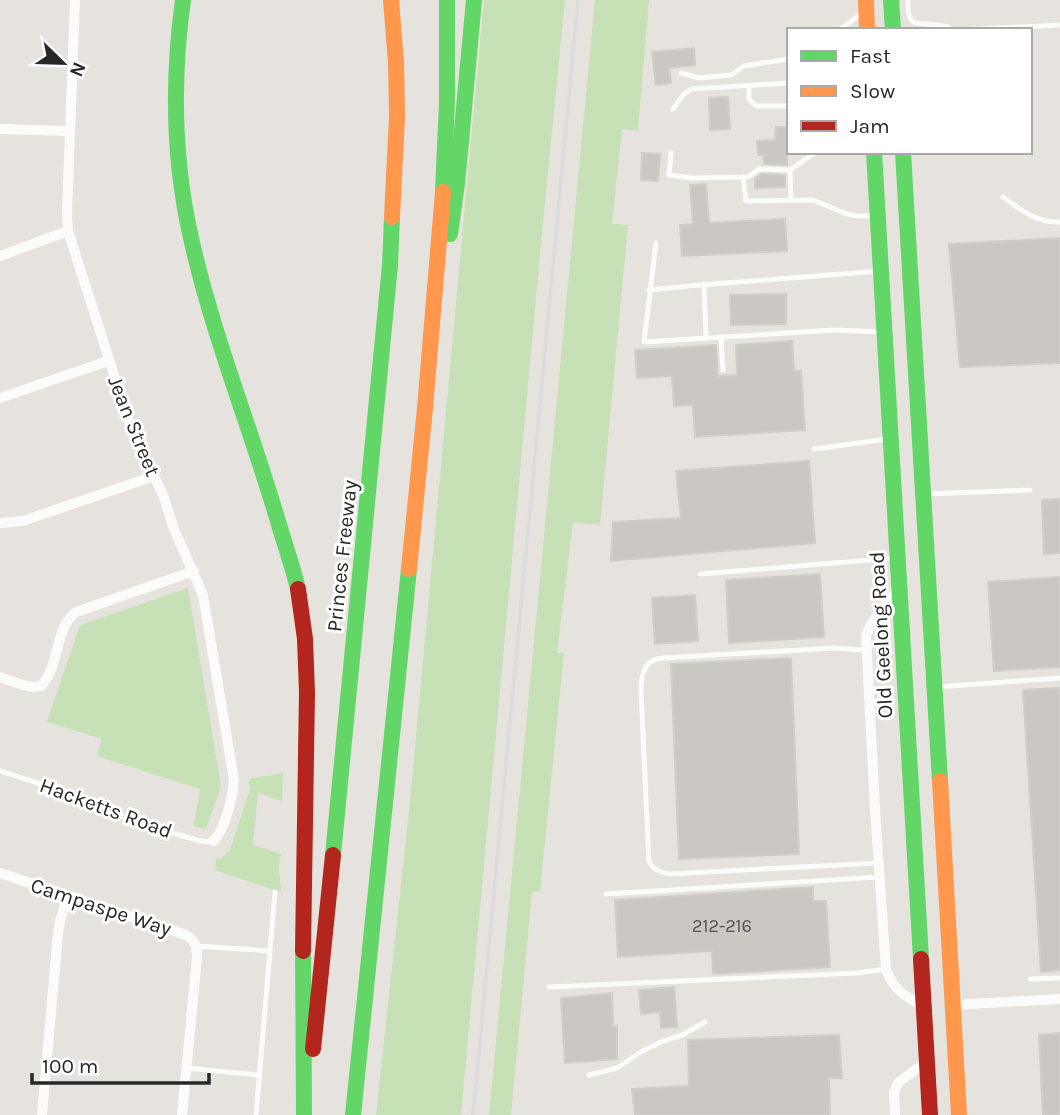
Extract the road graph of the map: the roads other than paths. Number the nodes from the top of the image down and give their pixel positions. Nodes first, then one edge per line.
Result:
1 (75, 0) edge
2 (183, 0) edge
3 (391, 0) edge
4 (447, 0) edge
5 (474, 0) edge
6 (891, 0) edge
7 (908, 0) edge
8 (866, 5) edge
9 (1060, 25) edge
10 (841, 28) edge
11 (867, 28) edge
12 (893, 28) edge
13 (949, 28) edge
14 (999, 28) edge
15 (787, 59) edge
16 (681, 73) dead end
17 (787, 83) edge
18 (749, 86) junction
19 (787, 106) edge
20 (673, 110) dead end
21 (0, 129) edge
22 (69, 131) junction
23 (671, 153) dead end
24 (813, 154) edge
25 (874, 154) edge
26 (903, 154) edge
27 (790, 170) junction
28 (743, 177) junction
29 (1003, 197) dead end
30 (791, 199) junction
31 (907, 214) junction
32 (877, 216) junction
33 (1060, 222) edge
34 (68, 232) junction
35 (656, 243) dead end
36 (0, 256) edge
37 (880, 271) junction
38 (704, 284) junction
39 (649, 290) junction
40 (884, 332) junction
41 (721, 337) junction
42 (706, 338) junction
43 (108, 361) junction
44 (723, 370) dead end
45 (0, 398) edge
46 (425, 408) junction
47 (920, 436) junction
48 (891, 438) junction
49 (814, 449) dead end
50 (154, 476) junction
51 (1030, 490) dead end
52 (923, 494) junction
53 (894, 496) junction
54 (0, 523) edge
55 (897, 558) junction
56 (194, 571) junction
57 (700, 574) dead end
58 (899, 587) junction
59 (866, 650) junction
60 (0, 677) edge
61 (1060, 678) edge
62 (934, 687) junction
63 (905, 690) junction
64 (0, 771) edge
65 (213, 841) joint
66 (878, 863) junction
67 (0, 873) edge
68 (879, 877) junction
69 (275, 892) dead end
70 (606, 894) dead end
71 (68, 897) junction
72 (196, 946) junction
73 (270, 951) junction
74 (886, 969) junction
75 (1060, 978) edge
76 (1030, 979) dead end
77 (549, 987) dead end
78 (1060, 999) edge
79 (953, 1005) junction
80 (924, 1006) junction
81 (705, 1022) dead end
82 (927, 1061) junction
83 (186, 1068) junction
84 (259, 1075) junction
85 (589, 1075) dead end
86 (42, 1115) edge
87 (182, 1115) edge
88 (256, 1115) edge
89 (305, 1115) edge
90 (353, 1115) edge
91 (895, 1115) edge
92 (930, 1115) edge
93 (959, 1115) edge

1 - 22 street, Jean Street
2 - 89 main road
3 - 89 main road, Princes Freeway
4 - 46 main road
5 - 46 main road
6 - 12 main road
7 - 13 lane
8 - 10 lane
8 - 11 main road
9 - 14 lane
15 - 16 lane
17 - 18 lane
18 - 19 lane
18 - 20 lane
21 - 22 street
22 - 34 street, Jean Street
23 - 28 lane
24 - 27 lane
25 - 32 main road, Old Geelong Road
26 - 31 main road
27 - 28 lane
27 - 30 lane
28 - 30 lane
29 - 33 lane
30 - 32 lane
31 - 32 main road
31 - 47 main road
32 - 37 main road, Old Geelong Road
34 - 36 street
34 - 43 street, Jean Street
35 - 39 lane
37 - 38 lane
37 - 40 main road, Old Geelong Road
38 - 39 lane
38 - 42 lane
39 - 42 lane
40 - 41 lane
40 - 48 main road, Old Geelong Road
41 - 42 lane
41 - 44 lane
43 - 45 street
43 - 50 street, Jean Street
46 - 90 main road
47 - 48 main road
47 - 52 main road
48 - 49 lane
48 - 53 main road, Old Geelong Road
50 - 54 street
50 - 56 street, Jean Street
51 - 52 lane
52 - 53 main road
52 - 62 main road
53 - 55 main road, Old Geelong Road
55 - 57 lane
55 - 58 main road, Old Geelong Road
56 - 60 street
56 - 65 street, Jean Street
58 - 59 street
58 - 63 main road, Old Geelong Road
59 - 66 street
59 - 66 lane
61 - 62 lane
62 - 63 main road
62 - 79 main road
63 - 80 main road, Old Geelong Road
64 - 65 lane, Hacketts Road
66 - 68 street
67 - 71 street, Campaspe Way
68 - 70 lane
68 - 74 street
69 - 73 lane
71 - 72 street, Campaspe Way
71 - 86 street
72 - 73 lane
72 - 83 street, Campaspe Way
73 - 84 lane
74 - 77 lane
74 - 80 street
75 - 76 lane
78 - 79 street
79 - 80 main road
79 - 93 main road
80 - 82 main road, Old Geelong Road
81 - 85 lane
82 - 91 street
82 - 92 main road, Old Geelong Road
83 - 84 lane
83 - 87 street, Campaspe Way
84 - 88 lane

